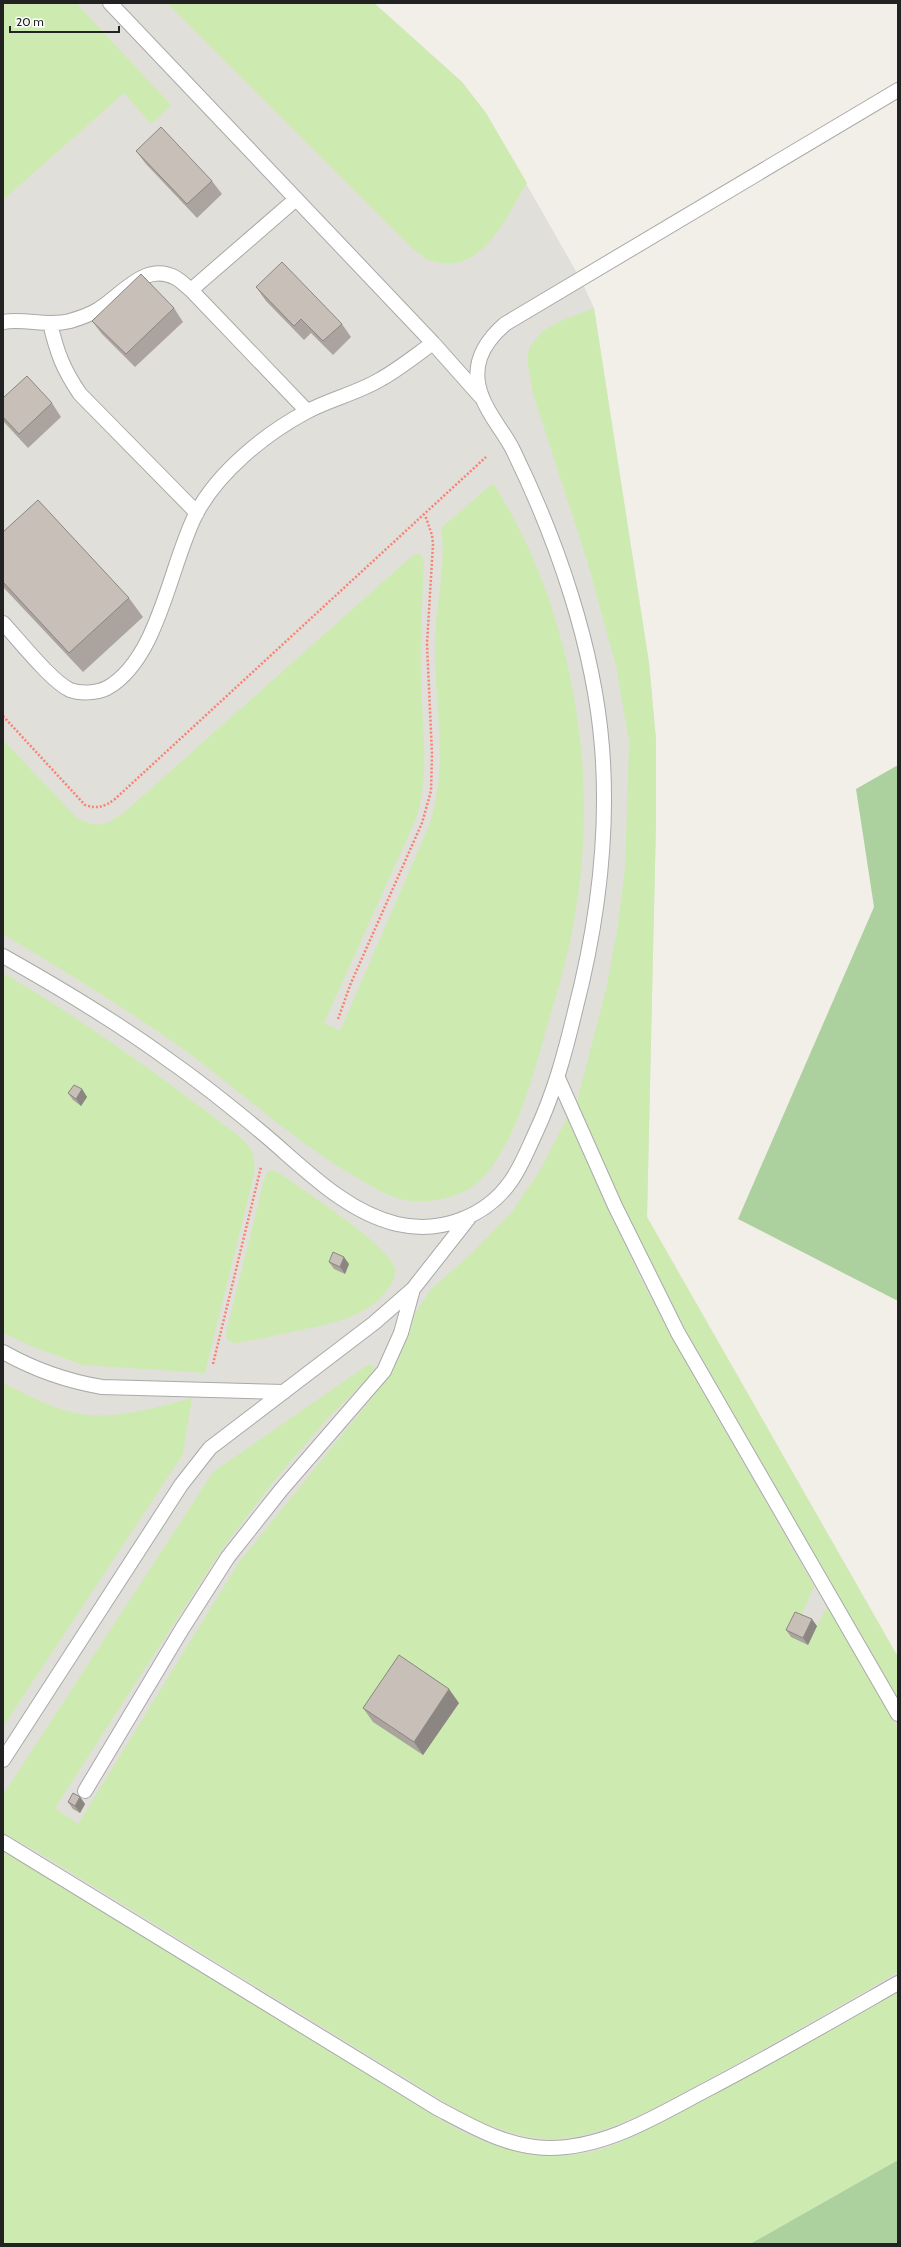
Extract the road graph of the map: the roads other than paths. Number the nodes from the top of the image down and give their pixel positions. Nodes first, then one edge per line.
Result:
1 (110, 3) edge
2 (898, 90) edge
3 (296, 199) junction
4 (191, 290) junction
5 (3, 322) edge
6 (50, 323) junction
7 (434, 344) junction
8 (482, 397) junction
9 (306, 411) junction
10 (197, 513) junction
11 (3, 623) edge
12 (3, 956) edge
13 (558, 1078) junction
14 (468, 1219) junction
15 (412, 1289) junction
16 (3, 1352) edge
17 (284, 1392) junction
18 (898, 1714) edge
19 (3, 1760) edge
20 (86, 1791) dead end
21 (3, 1842) edge
22 (898, 1983) edge

1 - 3 lane
2 - 8 lane
3 - 4 lane
3 - 7 lane
4 - 6 lane
4 - 9 lane
5 - 6 lane
6 - 10 lane
7 - 8 lane
7 - 9 lane
8 - 13 lane
9 - 10 lane
10 - 11 lane
12 - 14 lane
13 - 14 lane
13 - 18 lane
14 - 15 lane
15 - 17 lane
15 - 20 lane
16 - 17 lane
17 - 19 lane
21 - 22 lane

